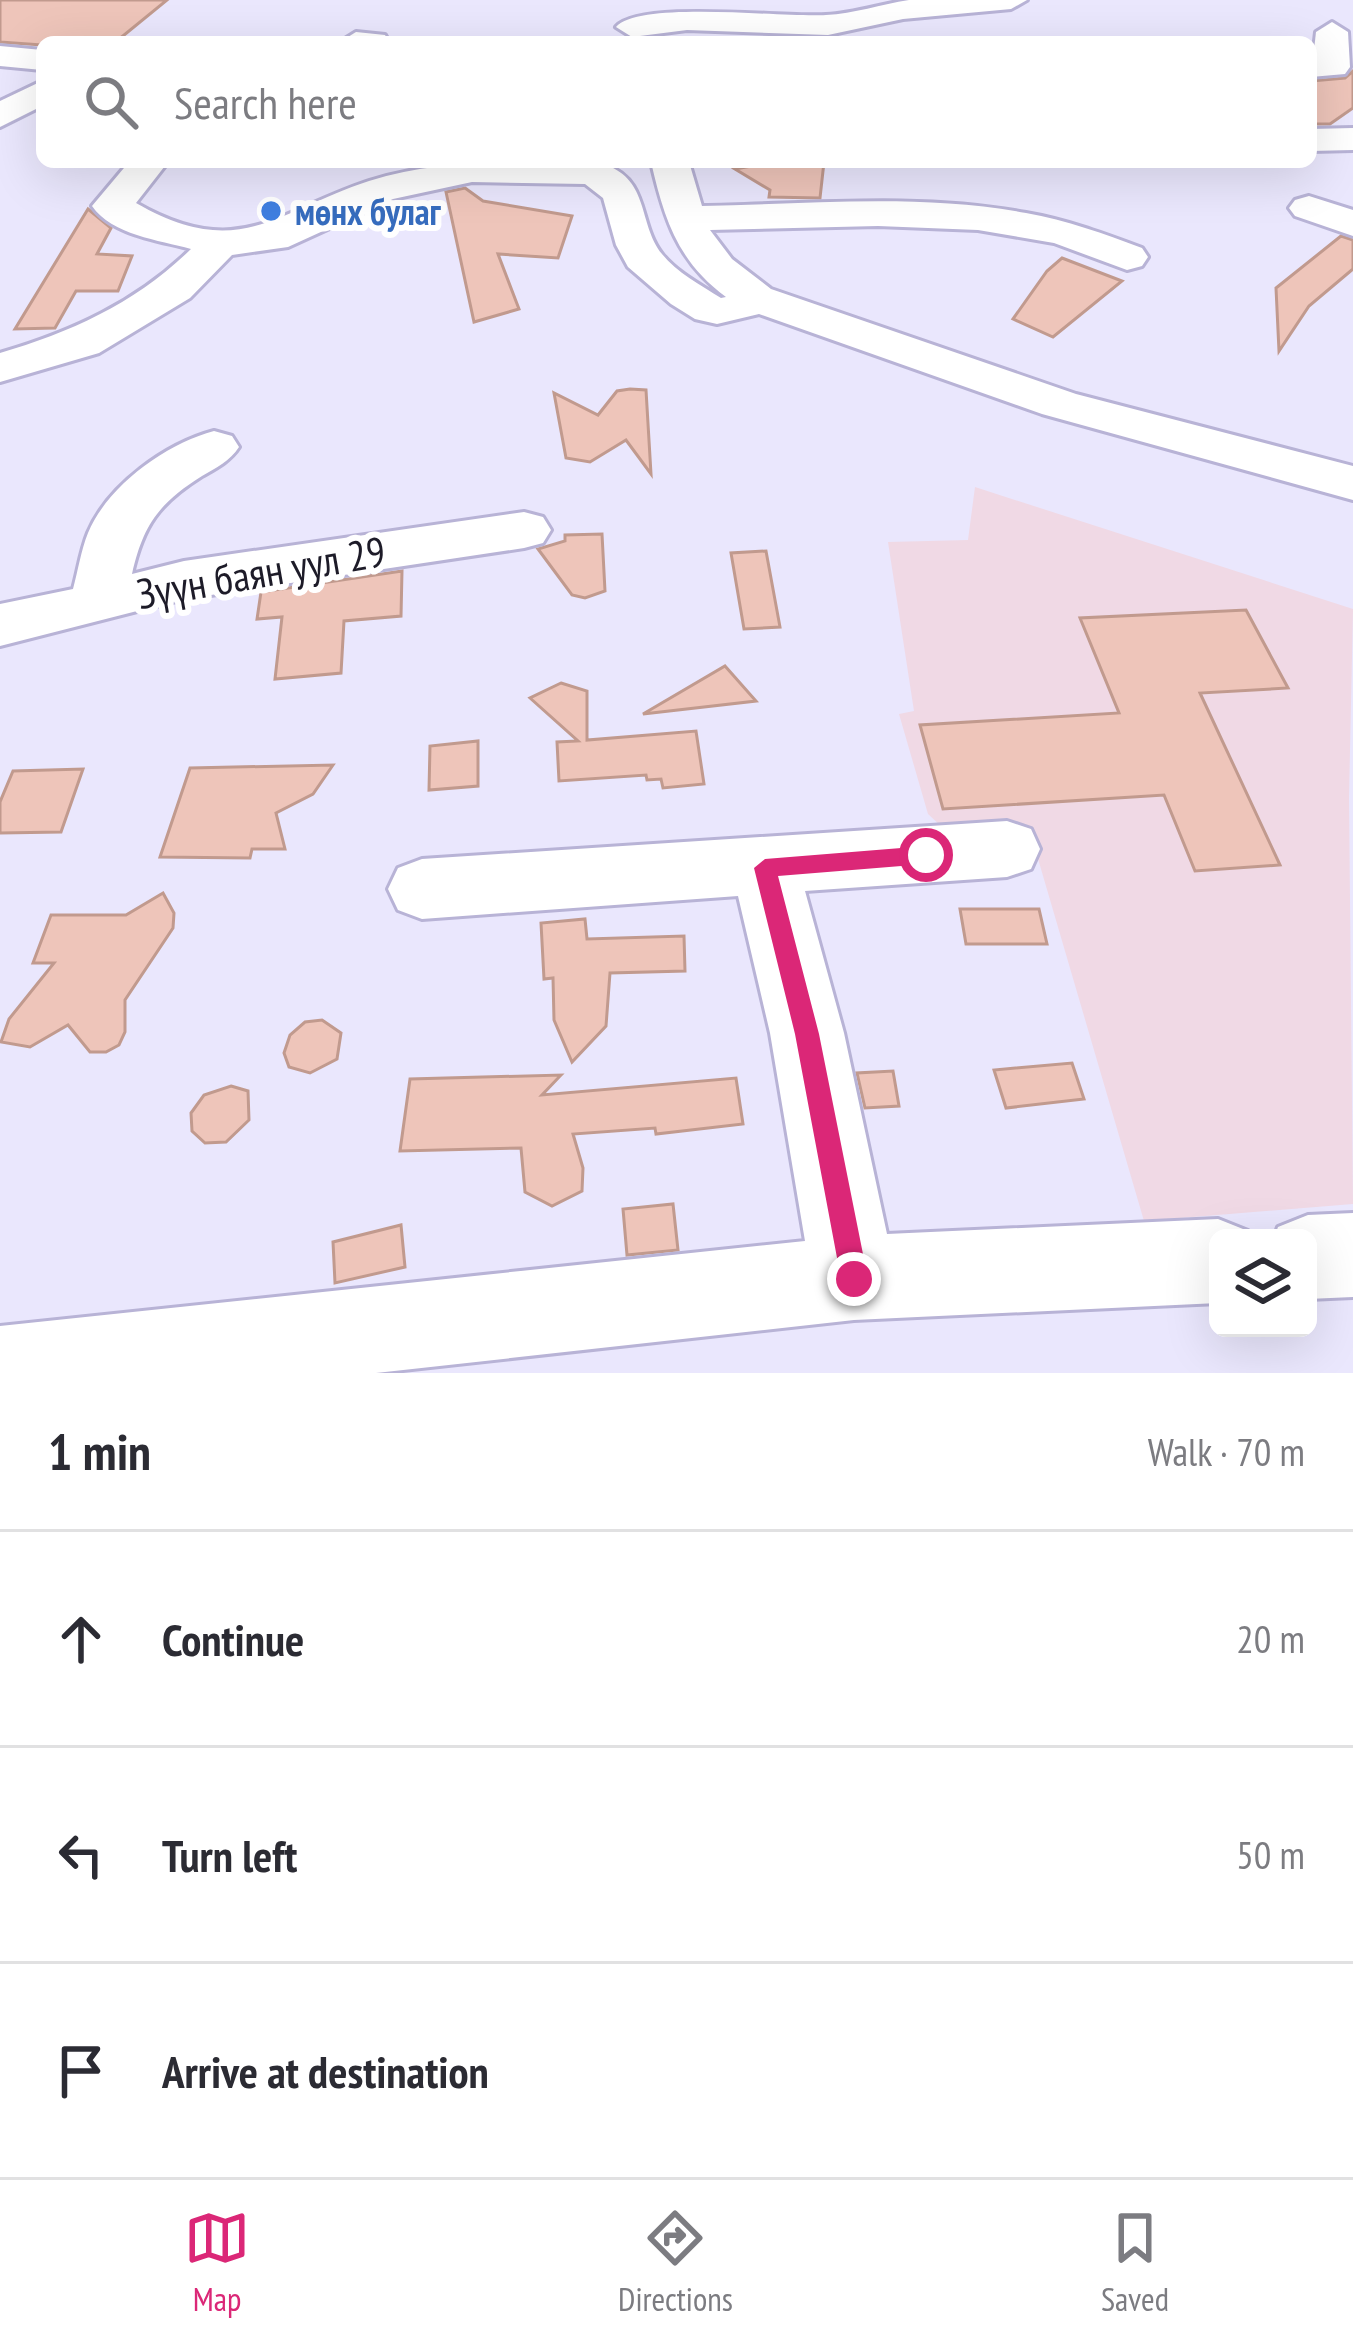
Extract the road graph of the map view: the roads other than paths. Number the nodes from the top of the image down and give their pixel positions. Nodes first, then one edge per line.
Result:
1 (815, 0) edge
2 (1011, 0) edge
3 (850, 20) junction
4 (631, 23) edge
5 (1332, 32) dead end
6 (0, 56) edge
7 (36, 59) edge
8 (1317, 67) edge
9 (36, 95) edge
10 (0, 116) edge
11 (0, 128) edge
12 (36, 132) edge
13 (1353, 139) edge
14 (1317, 140) edge
15 (144, 168) edge
16 (445, 168) edge
17 (672, 168) edge
18 (472, 171) junction
19 (1309, 208) dead end
20 (685, 219) junction
21 (1353, 224) edge
22 (219, 244) junction
23 (1127, 257) dead end
24 (756, 298) junction
25 (0, 368) edge
26 (214, 447) dead end
27 (1353, 483) edge
28 (524, 530) dead end
29 (98, 600) junction
30 (0, 625) edge
31 (1007, 848) dead end
32 (765, 868) junction
33 (422, 889) dead end
34 (1353, 1255) edge
35 (1317, 1257) edge
36 (1209, 1262) edge
37 (854, 1279) junction
38 (0, 1370) edge

1 - 3 street
2 - 3 street
3 - 4 street
5 - 8 street
6 - 7 street
9 - 10 street
11 - 12 street
13 - 14 street
15 - 22 street
16 - 18 street
17 - 20 street
18 - 22 street
18 - 24 street
19 - 21 street
20 - 23 street
20 - 24 street
22 - 25 street
24 - 27 street
26 - 29 street
28 - 29 street, Зүүн баян уул 29
29 - 30 street, Зүүн баян уул 29
31 - 32 street
32 - 33 street
32 - 37 street
34 - 35 street
36 - 37 street
37 - 38 street

